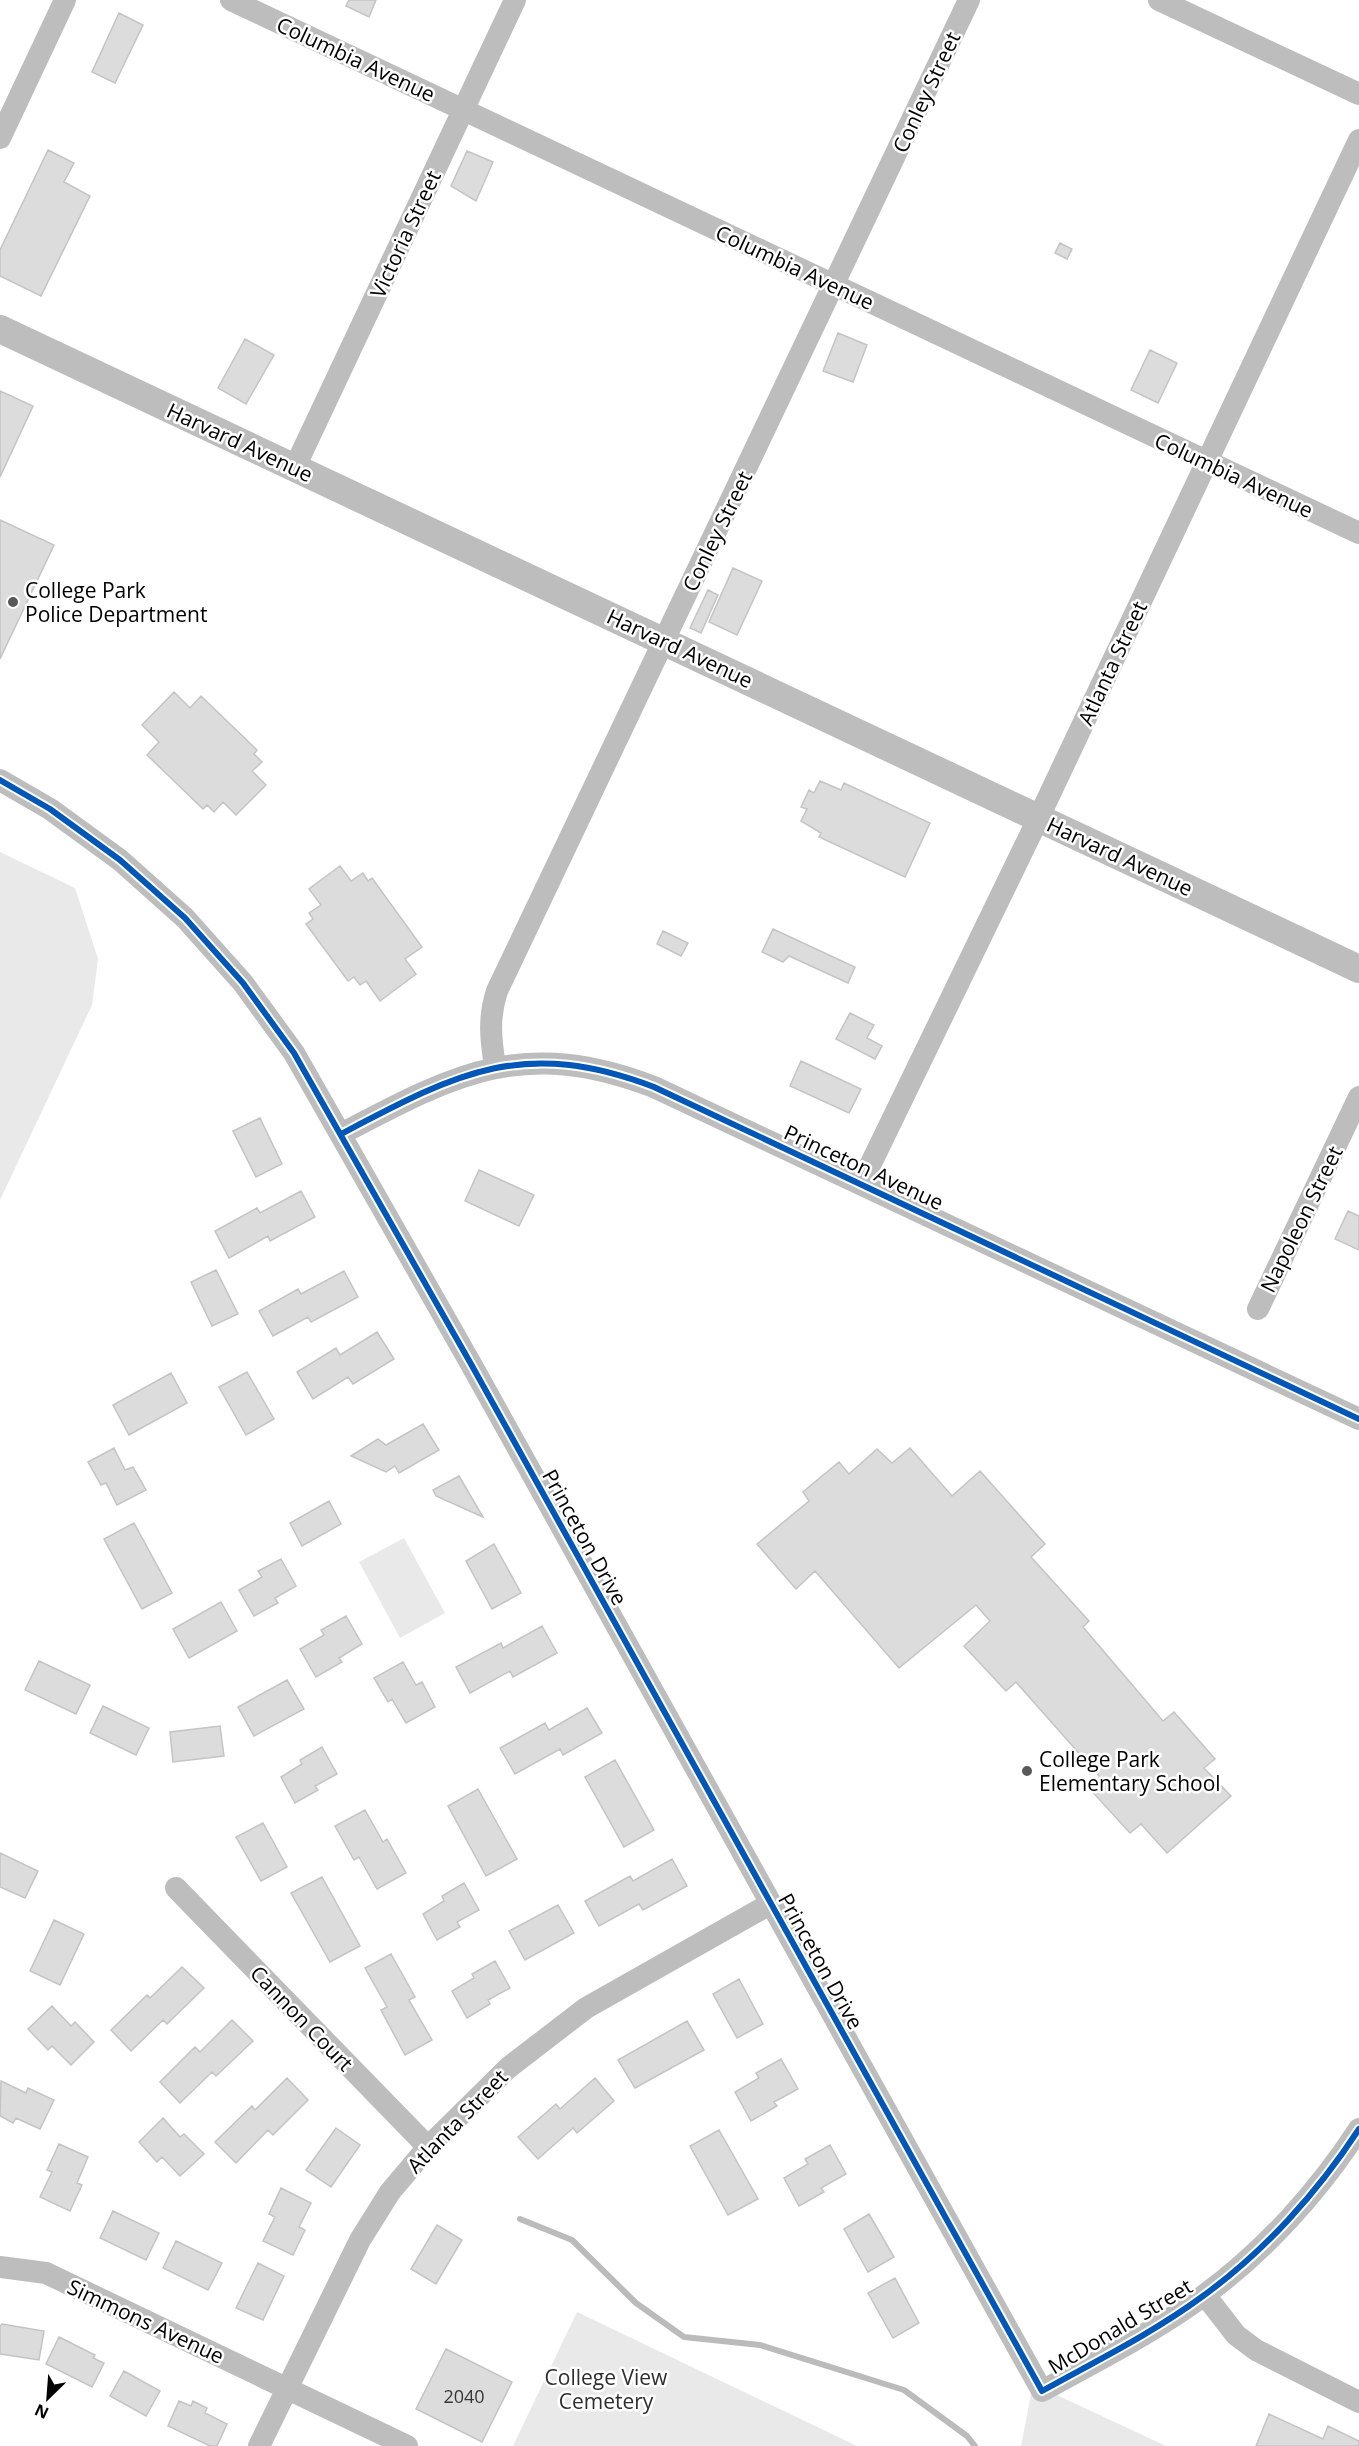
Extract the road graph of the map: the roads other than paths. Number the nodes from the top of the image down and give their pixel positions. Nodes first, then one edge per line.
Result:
1 (65, 0) edge
2 (231, 0) edge
3 (516, 0) edge
4 (969, 0) edge
5 (1159, 0) edge
6 (1359, 94) edge
7 (464, 111) junction
8 (0, 138) edge
9 (1359, 140) edge
10 (835, 285) junction
11 (0, 329) edge
12 (1206, 462) junction
13 (295, 467) junction
14 (1359, 533) edge
15 (665, 641) junction
16 (0, 780) edge
17 (1039, 817) junction
18 (1359, 969) edge
19 (495, 1067) junction
20 (1359, 1097) edge
21 (341, 1134) junction
22 (861, 1184) junction
23 (1258, 1309) dead end
24 (1359, 1419) edge
25 (176, 1888) dead end
26 (770, 1904) junction
27 (1359, 2129) edge
28 (428, 2147) junction
29 (0, 2267) edge
30 (1205, 2295) junction
31 (287, 2388) junction
32 (1042, 2391) joint
33 (1359, 2402) edge
34 (260, 2446) edge
35 (407, 2446) edge

1 - 8 street
2 - 7 street, Columbia Avenue
3 - 7 street, Victoria Street
4 - 10 street, Conley Street
5 - 6 street
7 - 10 street, Columbia Avenue
7 - 13 street, Victoria Street
9 - 12 street, Atlanta Street
10 - 12 street, Columbia Avenue
10 - 15 street, Conley Street
11 - 13 street, Harvard Avenue
12 - 14 street, Columbia Avenue
12 - 17 street, Atlanta Street
13 - 15 street, Harvard Avenue
15 - 17 street, Harvard Avenue
15 - 19 street, Conley Street
16 - 21 street, Princeton Drive
17 - 18 street, Harvard Avenue
17 - 22 street, Atlanta Street
19 - 21 street, Princeton Avenue
19 - 22 street, Princeton Avenue
20 - 23 street, Napoleon Street
21 - 26 street, Princeton Drive
22 - 24 street, Princeton Avenue
25 - 28 street, Cannon Court
26 - 28 street, Atlanta Street
26 - 32 street, Princeton Drive
27 - 30 street, McDonald Street
28 - 31 street, Atlanta Street
29 - 31 street, Simmons Avenue
30 - 32 street, McDonald Street
30 - 33 street
31 - 34 street, Atlanta Street
31 - 35 street, Simmons Avenue

